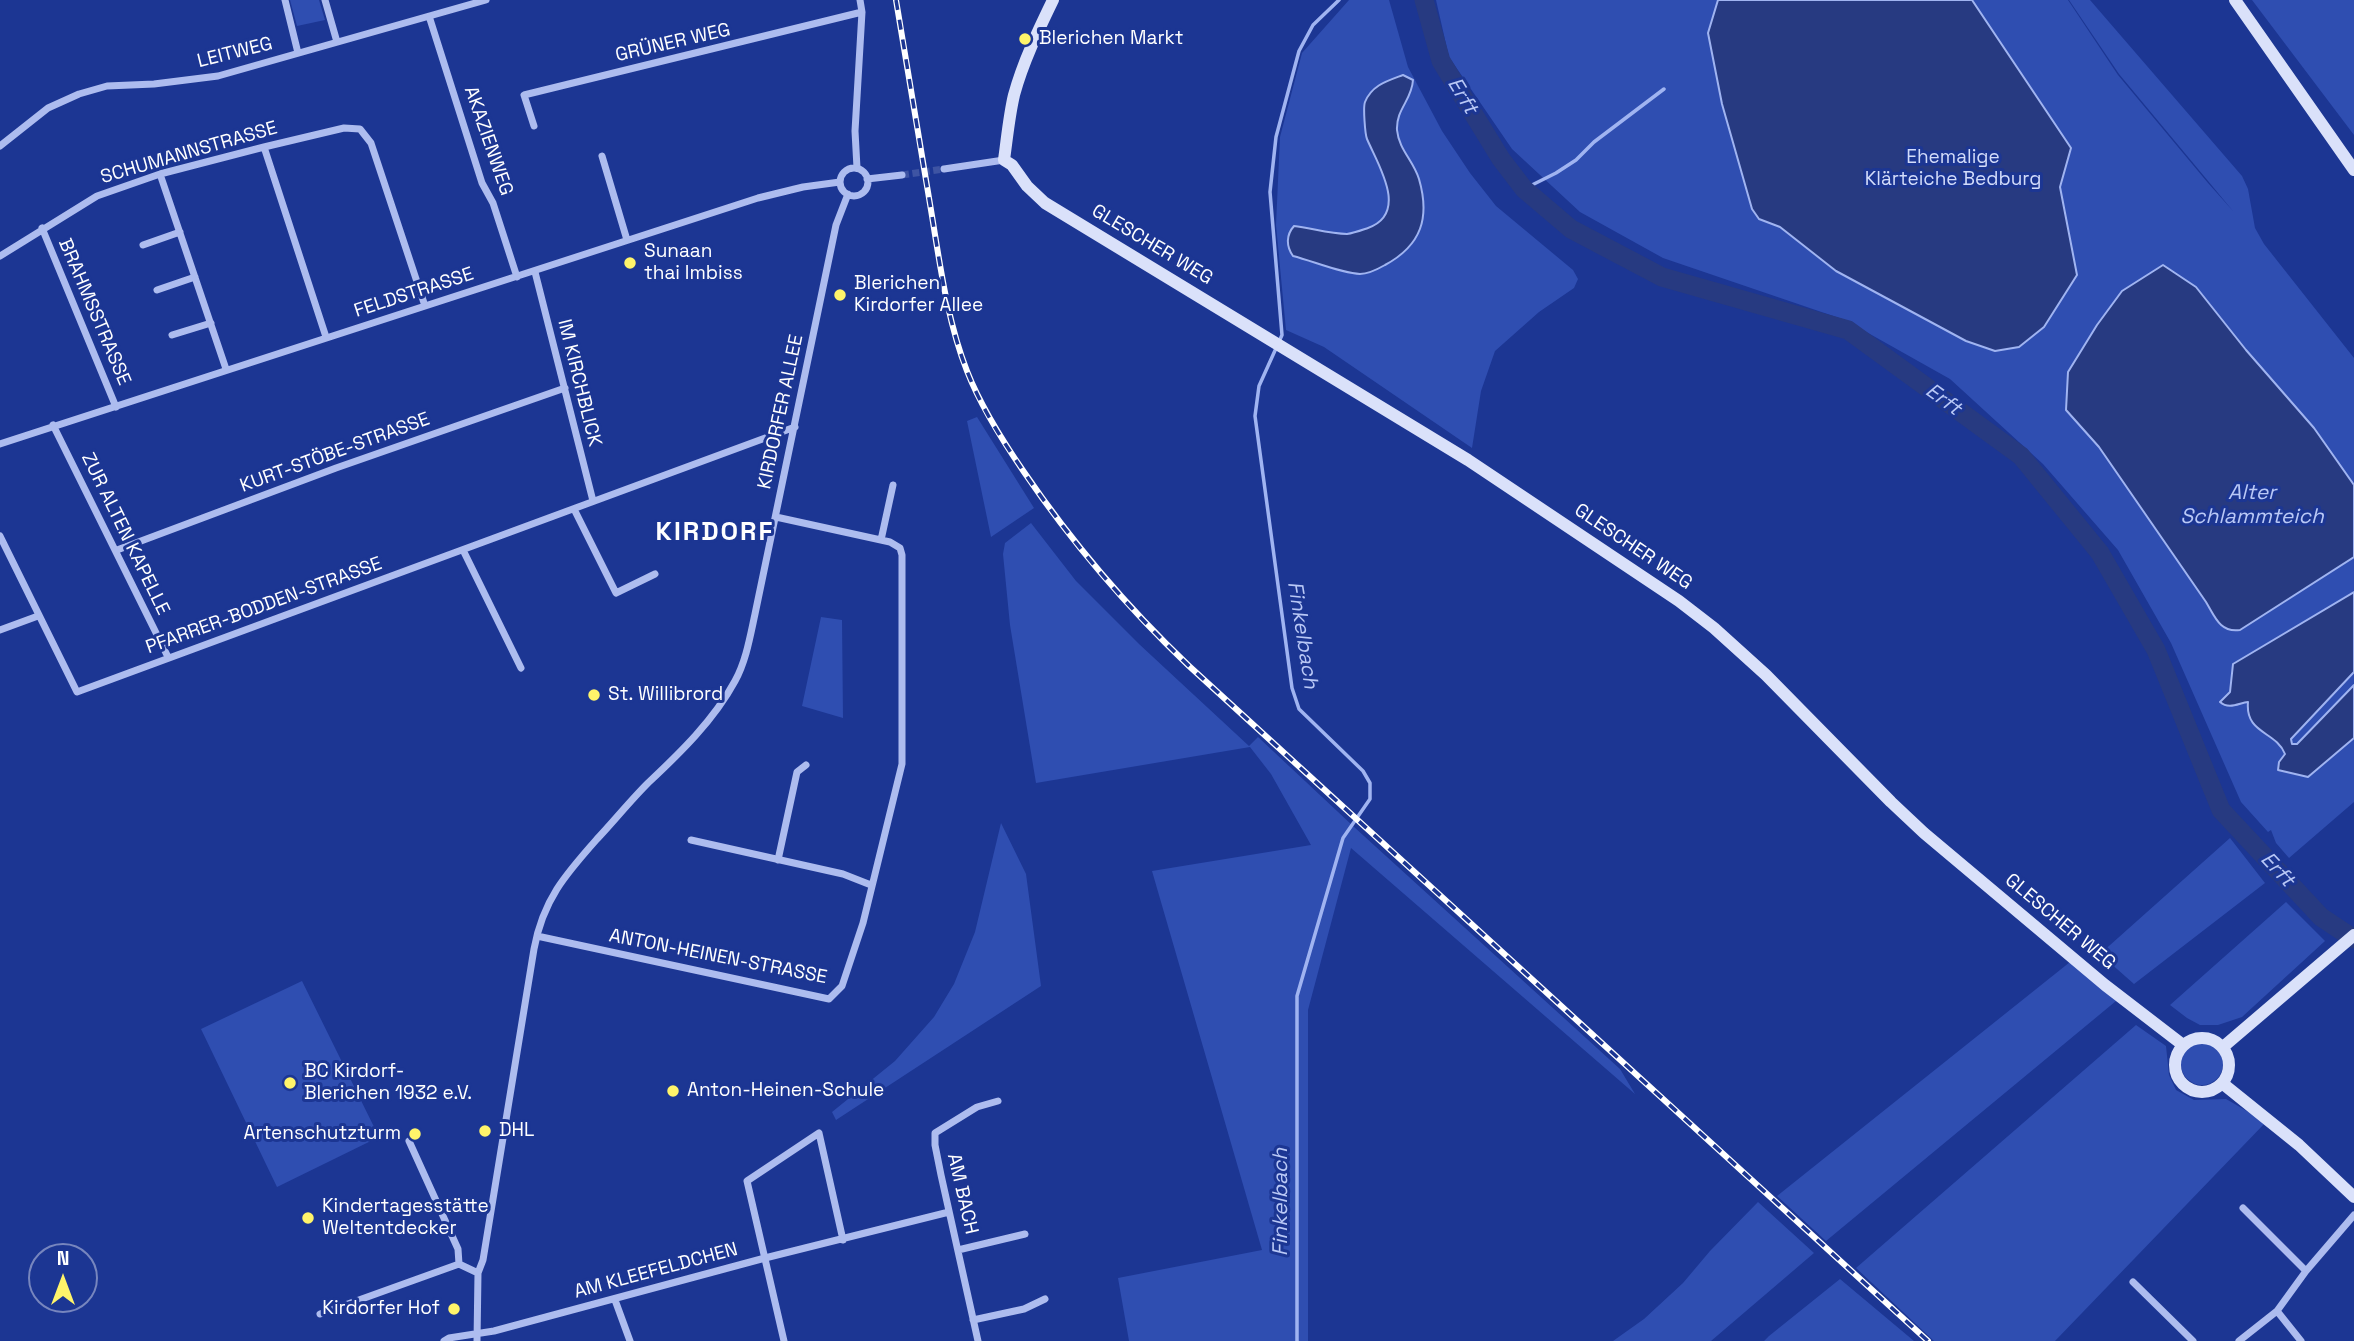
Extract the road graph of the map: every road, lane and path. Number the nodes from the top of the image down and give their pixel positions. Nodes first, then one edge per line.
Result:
1 (285, 0) edge
2 (325, 0) edge
3 (486, 0) edge
4 (860, 0) edge
5 (1053, 0) edge
6 (2235, 0) edge
7 (862, 12) junction
8 (429, 16) junction
9 (337, 42) junction
10 (298, 53) junction
11 (534, 126) dead end
12 (0, 146) edge
13 (264, 147) junction
14 (602, 156) dead end
15 (1004, 160) junction
16 (857, 168) junction
17 (944, 169) tunnel mouth
18 (2354, 170) edge
19 (160, 174) junction
20 (902, 175) tunnel mouth
21 (867, 179) junction
22 (840, 182) junction
23 (848, 194) junction
24 (42, 229) junction
25 (180, 232) junction
26 (627, 240) junction
27 (143, 245) dead end
28 (0, 256) edge
29 (535, 272) junction
30 (195, 277) junction
31 (517, 277) junction
32 (157, 290) dead end
33 (425, 306) junction
34 (211, 323) junction
35 (172, 335) dead end
36 (326, 337) junction
37 (226, 369) junction
38 (565, 388) junction
39 (117, 407) junction
40 (53, 425) junction
41 (795, 427) junction
42 (0, 444) edge
43 (893, 485) dead end
44 (593, 501) junction
45 (574, 509) junction
46 (776, 517) junction
47 (0, 536) edge
48 (881, 540) junction
49 (117, 550) junction
50 (463, 550) junction
51 (655, 574) dead end
52 (38, 616) junction
53 (0, 630) edge
54 (168, 657) junction
55 (521, 668) dead end
56 (806, 765) dead end
57 (691, 840) dead end
58 (778, 860) junction
59 (871, 886) junction
60 (2354, 935) edge
61 (537, 936) junction
62 (2183, 1045) junction
63 (2223, 1047) junction
64 (2222, 1083) junction
65 (998, 1101) dead end
66 (409, 1141) dead end
67 (2354, 1197) edge
68 (2243, 1208) dead end
69 (949, 1212) junction
70 (2354, 1215) edge
71 (1025, 1234) dead end
72 (844, 1240) junction
73 (958, 1250) junction
74 (765, 1258) junction
75 (459, 1264) junction
76 (2306, 1271) junction
77 (478, 1272) junction
78 (2133, 1282) dead end
79 (1045, 1299) dead end
80 (615, 1300) junction
81 (2277, 1311) junction
82 (320, 1314) dead end
83 (973, 1320) junction
84 (477, 1337) edge
85 (444, 1341) edge
86 (630, 1341) edge
87 (784, 1341) edge
88 (978, 1341) edge
89 (2193, 1341) edge
90 (2239, 1341) edge
91 (2301, 1341) edge

1 - 10 street
2 - 9 street
3 - 8 street, LEITWEG
4 - 7 street
5 - 15 street
6 - 18 street
7 - 11 street, GRÜNER WEG
7 - 16 street
8 - 9 street, LEITWEG
8 - 31 street, AKAZIENWEG
9 - 10 street, LEITWEG
10 - 12 street, LEITWEG
13 - 19 street, SCHUMANNSTRASSE
13 - 33 street, SCHUMANNSTRASSE
13 - 36 street
14 - 26 street
15 - 17 street
15 - 62 street, GLESCHER WEG
16 - 21 street
16 - 22 street
19 - 24 street, SCHUMANNSTRASSE
19 - 25 street
20 - 21 street
21 - 23 street
22 - 23 street
22 - 26 street, FELDSTRASSE
23 - 41 street, KIRDORFER ALLEE
24 - 28 street, SCHUMANNSTRASSE
24 - 39 street, BRAHMSSTRASSE
25 - 27 street
25 - 30 street
26 - 29 street, FELDSTRASSE
29 - 31 street, FELDSTRASSE
29 - 38 street, IM KIRCHBLICK
30 - 32 street
30 - 34 street
31 - 33 street, FELDSTRASSE
33 - 36 street, FELDSTRASSE
34 - 35 street
34 - 37 street
36 - 37 street, FELDSTRASSE
37 - 39 street, FELDSTRASSE
38 - 44 street, IM KIRCHBLICK
38 - 49 street, KURT-STÖBE-STRASSE
39 - 40 street, FELDSTRASSE
40 - 42 street, FELDSTRASSE
40 - 49 street, ZUR ALTEN KAPELLE
41 - 44 street, PFARRER-BODDEN-STRASSE
41 - 46 street, KIRDORFER ALLEE
43 - 48 street
44 - 45 street, PFARRER-BODDEN-STRASSE
45 - 50 street, PFARRER-BODDEN-STRASSE
45 - 51 street
46 - 48 street
46 - 61 street, KIRDORFER ALLEE
47 - 52 street
48 - 59 street, ANTON-HEINEN-STRASSE
49 - 54 street, ZUR ALTEN KAPELLE
50 - 54 street, PFARRER-BODDEN-STRASSE
50 - 55 street
52 - 53 street
52 - 54 street, PFARRER-BODDEN-STRASSE
56 - 58 street
57 - 58 street
58 - 59 street
59 - 61 street, ANTON-HEINEN-STRASSE
60 - 63 street
61 - 77 street, KIRDORFER ALLEE
62 - 63 street
62 - 64 street
63 - 64 street
64 - 67 street
65 - 69 street, AM BACH
66 - 75 street
68 - 76 street
69 - 72 street, AM KLEEFELDCHEN
69 - 73 street, AM BACH
70 - 76 street
71 - 73 street, AM BACH
72 - 74 street, AM KLEEFELDCHEN
72 - 74 street
73 - 83 street, AM BACH
74 - 80 street, AM KLEEFELDCHEN
74 - 87 street
75 - 77 street
75 - 82 street
76 - 81 street
77 - 84 street, KIRDORFER ALLEE
78 - 89 street
79 - 83 street
80 - 84 street, AM KLEEFELDCHEN
80 - 86 street
81 - 90 street
81 - 91 street
83 - 88 street, AM BACH
84 - 85 street, AM KLEEFELDCHEN

